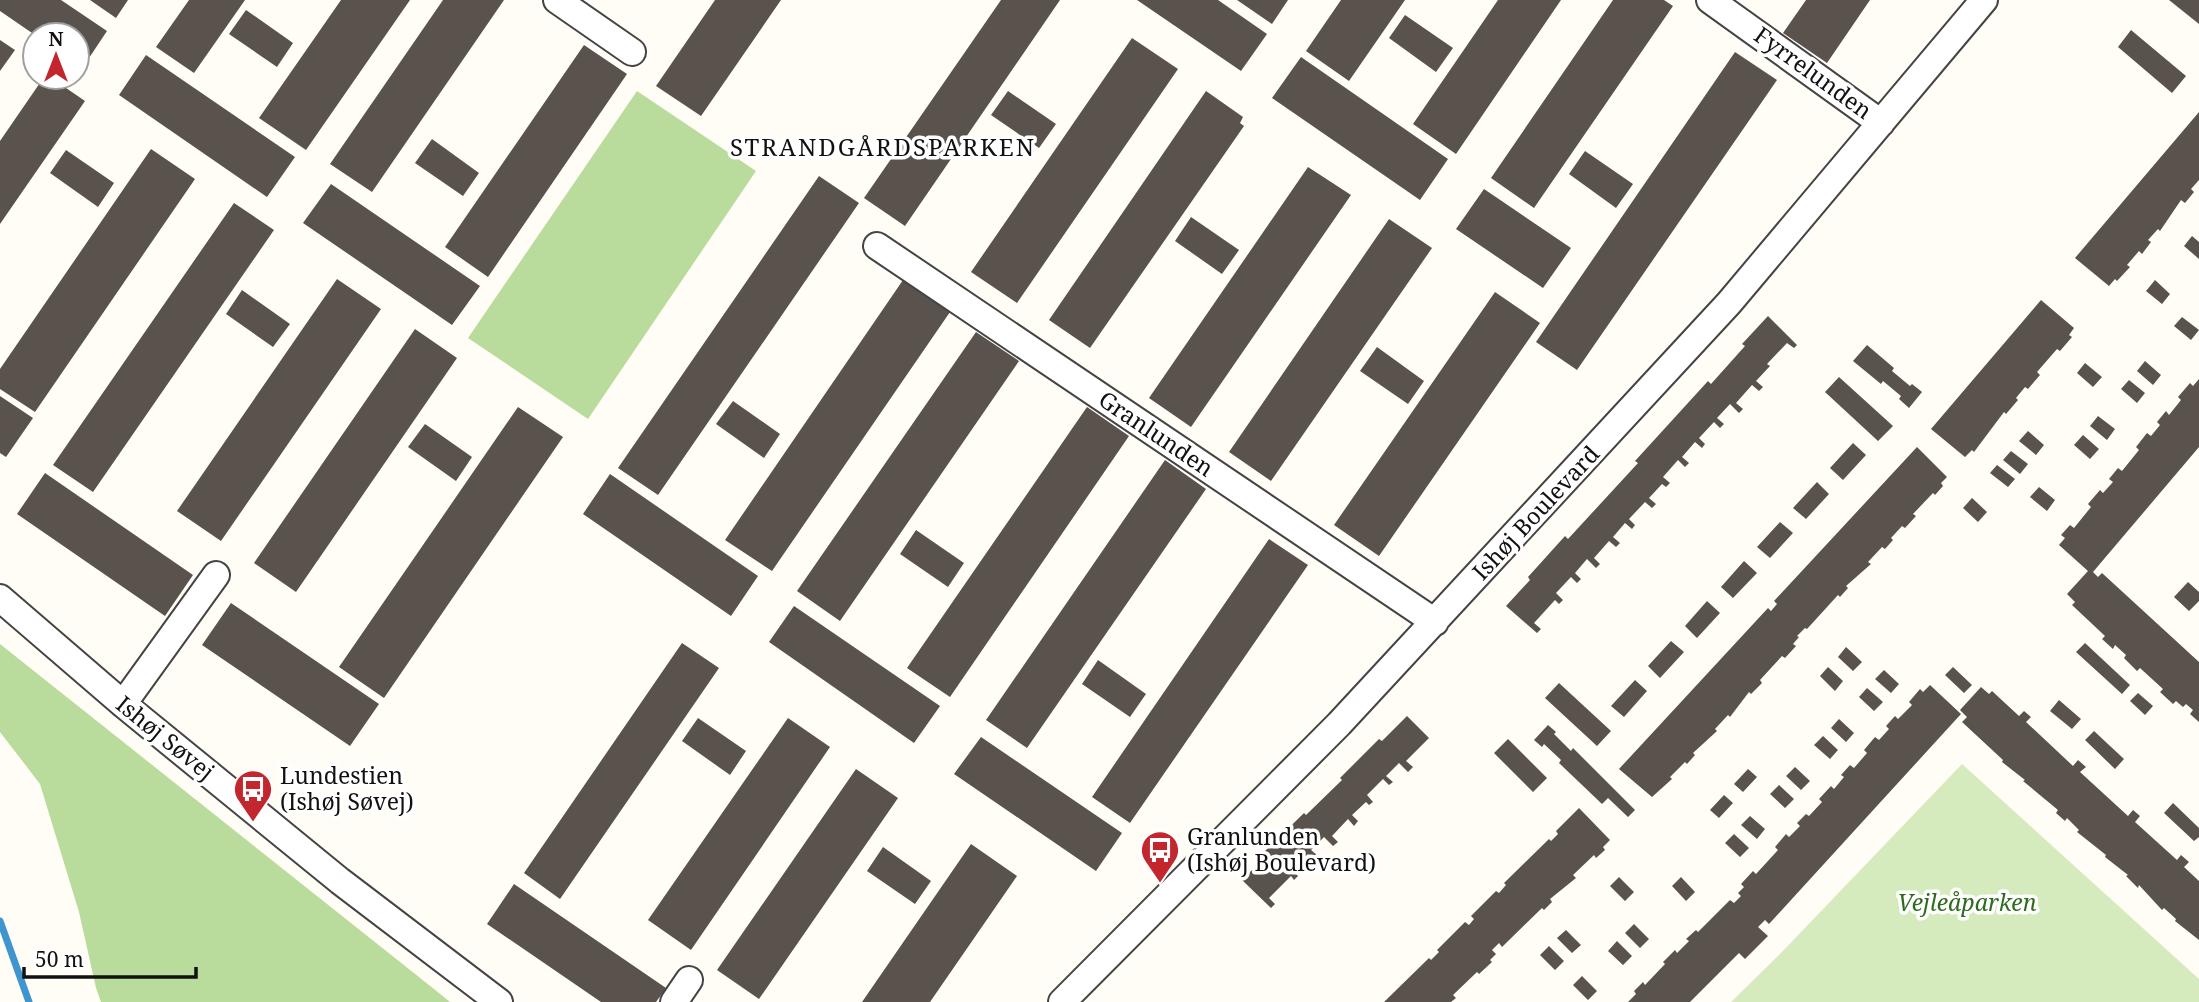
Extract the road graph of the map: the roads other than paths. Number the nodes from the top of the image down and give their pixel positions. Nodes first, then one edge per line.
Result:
1 (556, 0) edge
2 (1710, 0) edge
3 (1984, 0) edge
4 (632, 52) dead end
5 (1881, 123) junction
6 (877, 246) dead end
7 (216, 575) dead end
8 (0, 598) edge
9 (1435, 622) junction
10 (123, 704) junction
11 (689, 980) dead end
12 (499, 1002) edge
13 (674, 1002) edge
14 (1062, 1002) edge

1 - 4 street
2 - 5 street, Fyrrelunden
3 - 5 street, Ishøj Boulevard
5 - 9 street, Ishøj Boulevard
6 - 9 street, Granlunden
7 - 10 street
8 - 10 street, Ishøj Søvej
9 - 14 street, Ishøj Boulevard
10 - 12 street, Ishøj Søvej
11 - 13 street

